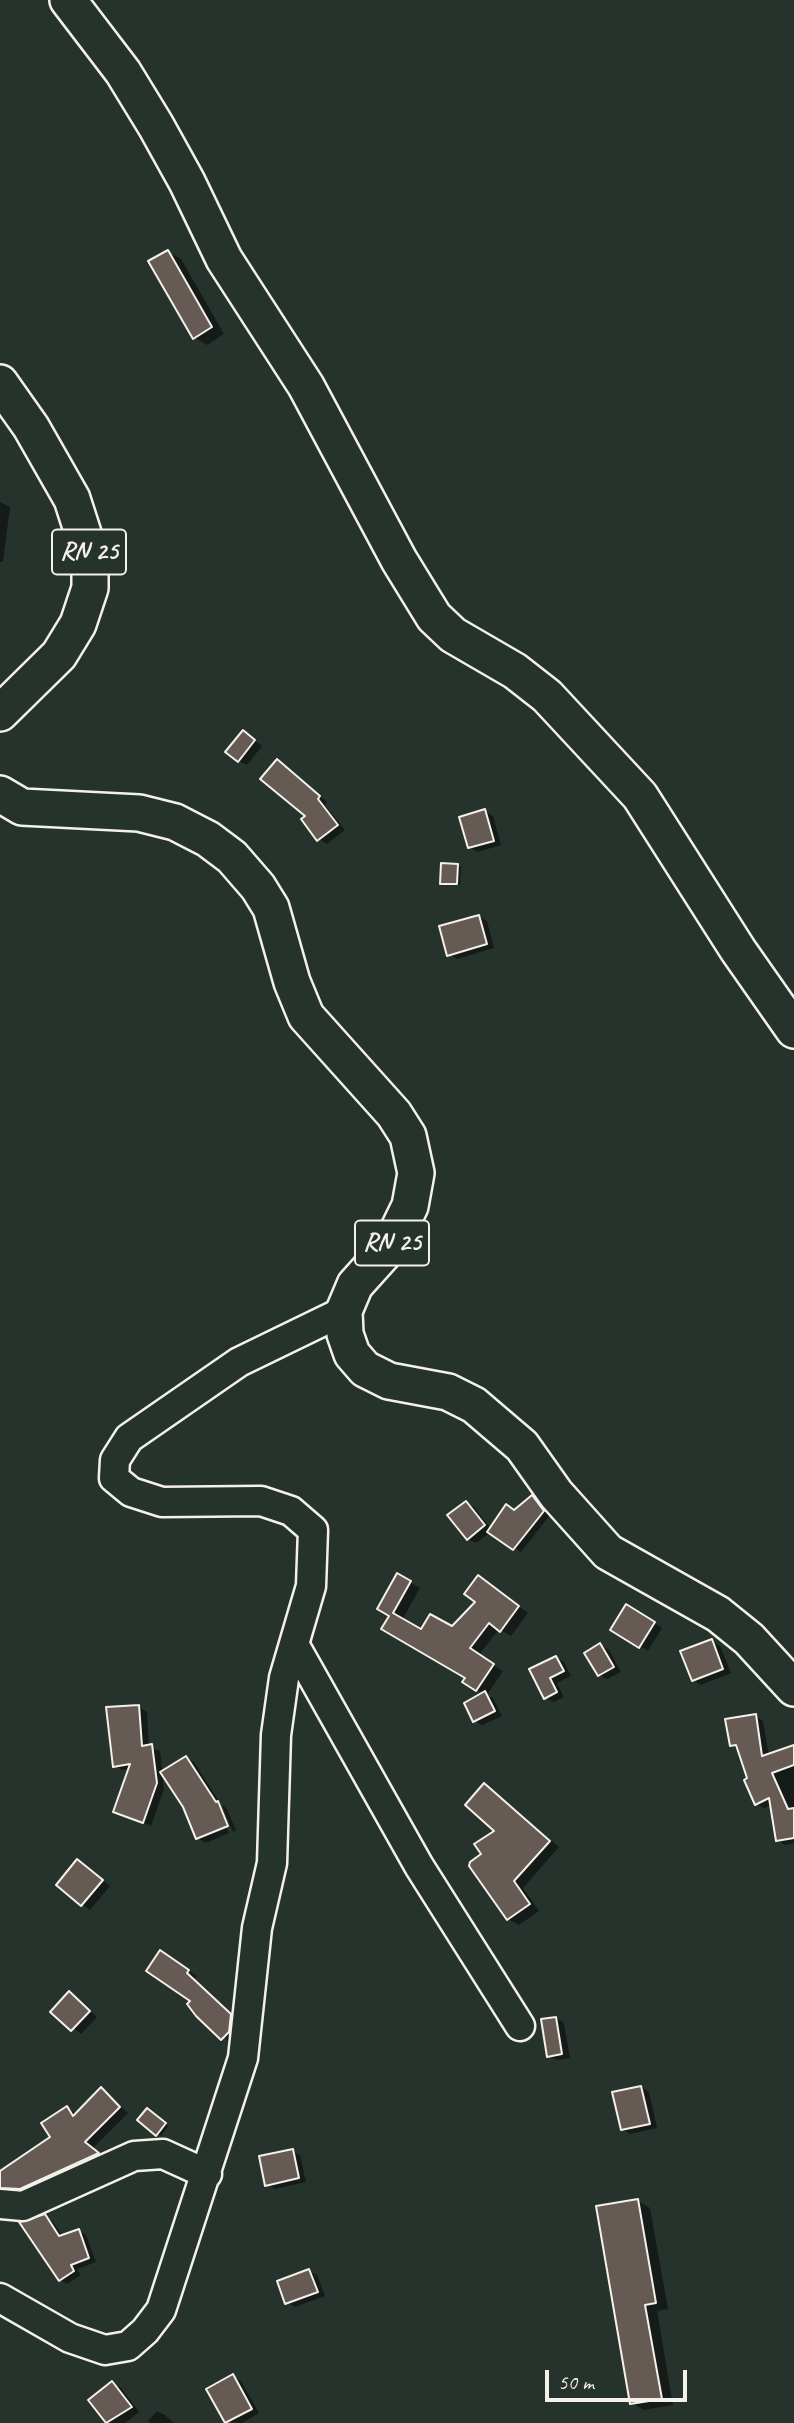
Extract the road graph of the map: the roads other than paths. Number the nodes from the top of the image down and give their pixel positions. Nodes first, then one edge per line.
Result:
1 (68, 0) edge
2 (0, 383) edge
3 (0, 713) edge
4 (0, 794) edge
5 (794, 1030) edge
6 (345, 1311) junction
7 (294, 1644) junction
8 (794, 1688) edge
9 (520, 2026) dead end
10 (207, 2174) junction
11 (0, 2204) edge
12 (0, 2298) edge

1 - 5 main road
2 - 3 main road, RN 25
4 - 6 main road, RN 25
6 - 7 street
6 - 8 main road
7 - 9 street
7 - 10 street
10 - 11 street
10 - 12 street

